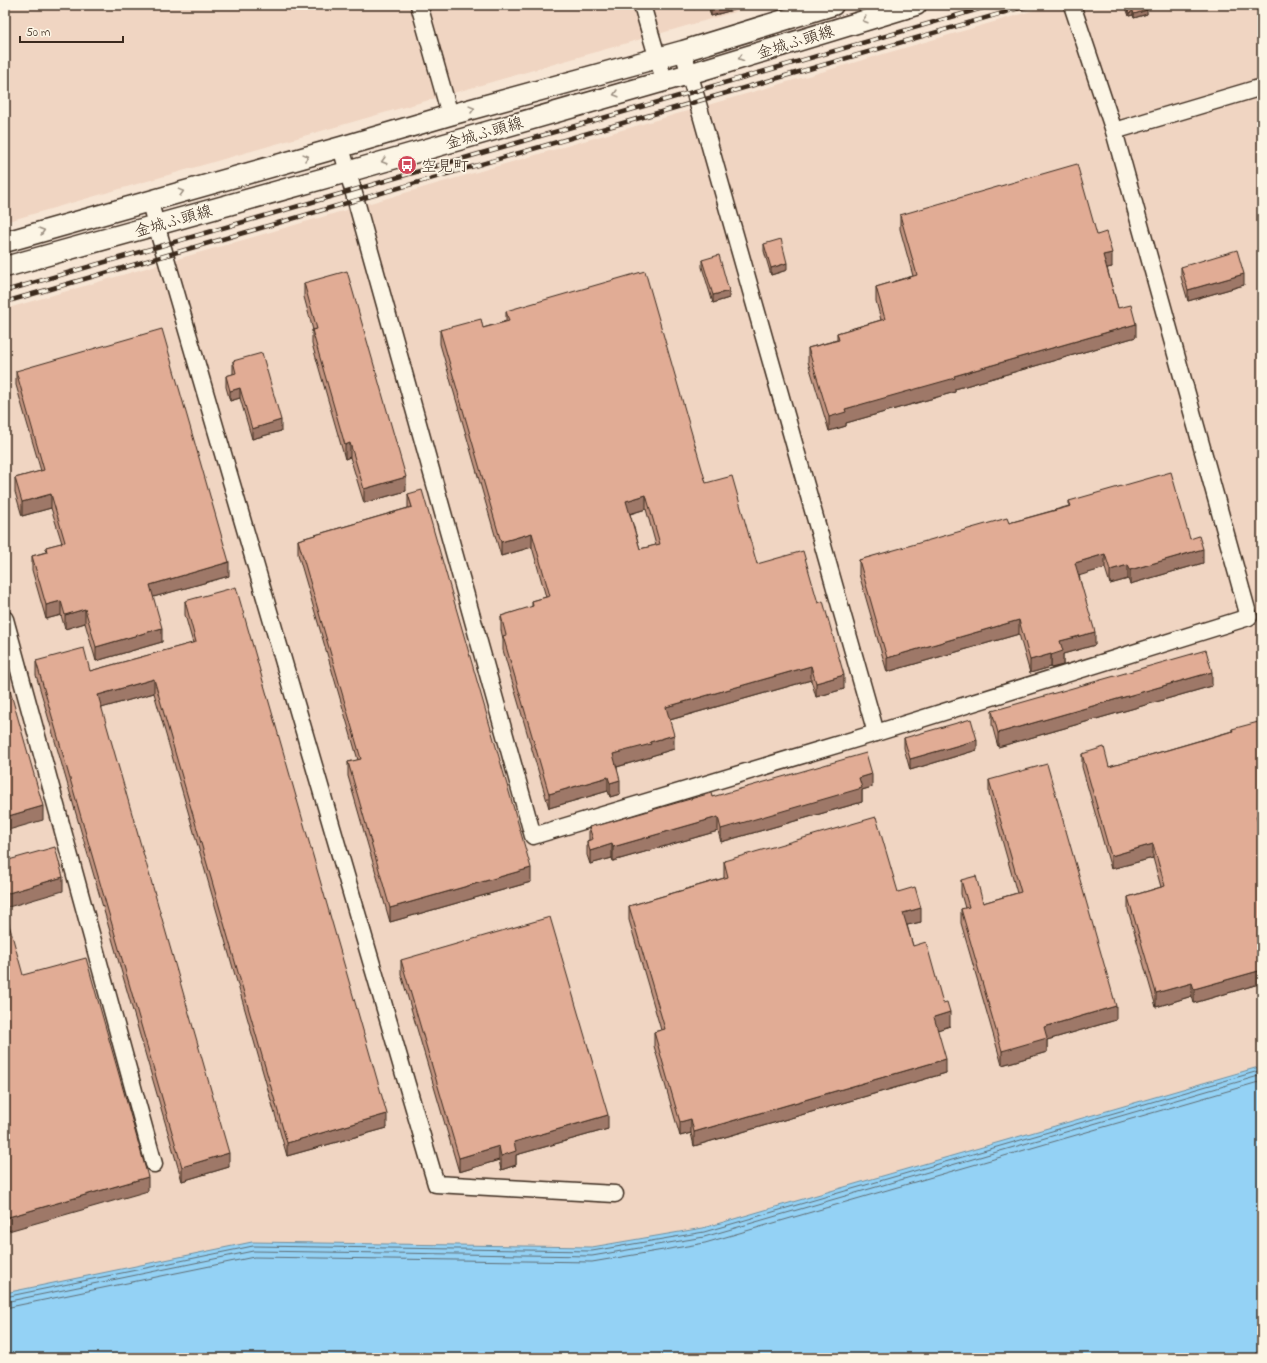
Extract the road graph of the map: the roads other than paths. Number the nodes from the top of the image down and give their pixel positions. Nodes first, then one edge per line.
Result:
1 (418, 5) edge
2 (642, 5) edge
3 (833, 5) edge
4 (916, 5) edge
5 (1072, 5) edge
6 (683, 51) junction
7 (658, 58) junction
8 (689, 74) junction
9 (664, 80) junction
10 (1262, 87) edge
11 (450, 115) junction
12 (1114, 130) junction
13 (341, 148) junction
14 (347, 172) junction
15 (150, 200) junction
16 (156, 225) junction
17 (5, 242) edge
18 (5, 267) edge
19 (5, 619) edge
20 (876, 733) junction
21 (154, 1164) dead end
22 (615, 1194) dead end

1 - 11 street
2 - 7 street
3 - 6 main road, 金城ふ頭線
4 -> 8 main road, 金城ふ頭線
5 - 12 street
6 - 7 main road, 金城ふ頭線
6 - 8 street
7 - 9 street
11 -> 7 main road, 金城ふ頭線
8 - 9 main road, 金城ふ頭線
8 - 20 street
9 -> 14 main road, 金城ふ頭線
10 - 12 street
11 - 13 main road, 金城ふ頭線
12 - 20 street
13 - 14 street
15 -> 13 main road, 金城ふ頭線
14 - 16 main road, 金城ふ頭線
14 - 20 street
15 - 16 street
17 -> 15 main road, 金城ふ頭線
16 - 18 main road, 金城ふ頭線
16 - 22 street
19 - 21 street

